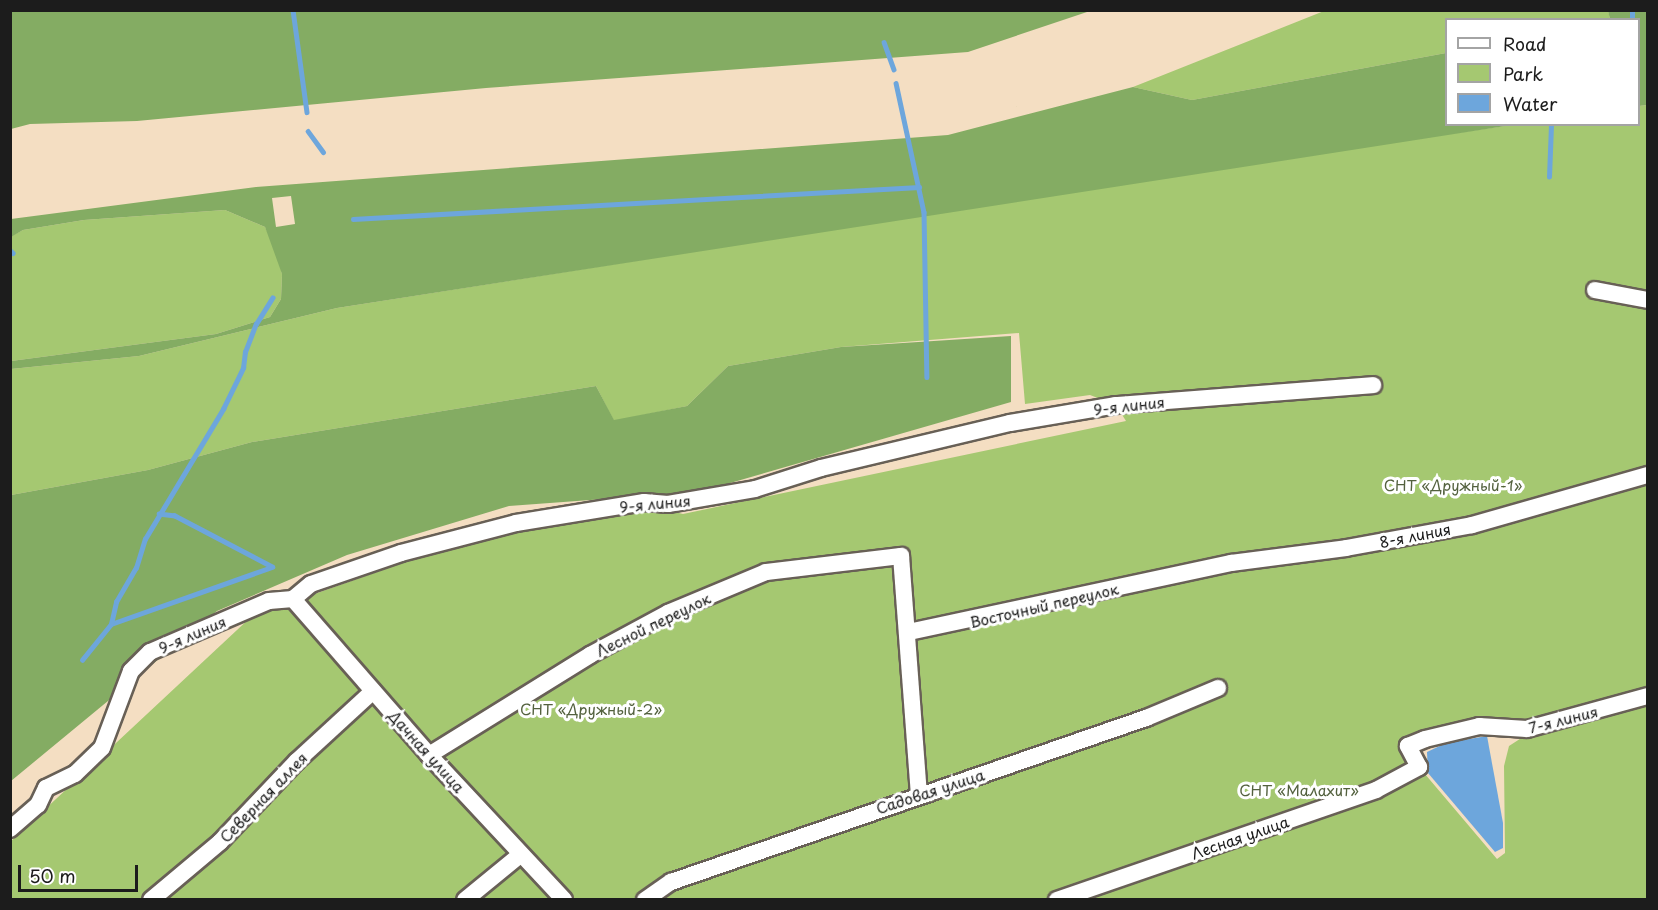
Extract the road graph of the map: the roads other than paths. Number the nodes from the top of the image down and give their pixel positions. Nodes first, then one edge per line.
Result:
1 (1594, 290) dead end
2 (1647, 300) edge
3 (1372, 385) dead end
4 (1647, 475) edge
5 (1178, 575) joint
6 (293, 599) junction
7 (909, 633) junction
8 (1218, 688) dead end
9 (374, 692) junction
10 (1647, 696) edge
11 (429, 755) junction
12 (1419, 767) joint
13 (920, 794) junction
14 (10, 829) edge
15 (520, 855) junction
16 (151, 900) edge
17 (465, 900) edge
18 (564, 900) edge
19 (645, 900) edge
20 (1057, 900) edge

1 - 2 street
3 - 6 street, 9-я линия
4 - 5 street, 8-я линия
5 - 7 street, Восточный переулок
6 - 9 street, Дачная улица
6 - 14 street, 9-я линия
7 - 11 street, Лесной переулок
7 - 13 street
8 - 13 street, Садовая улица
9 - 11 street, Дачная улица
9 - 16 street, Северная аллея
10 - 12 street, 7-я линия
11 - 15 street, Дачная улица
12 - 20 street, Лесная улица
13 - 19 street, Садовая улица
15 - 17 street
15 - 18 street, Дачная улица

